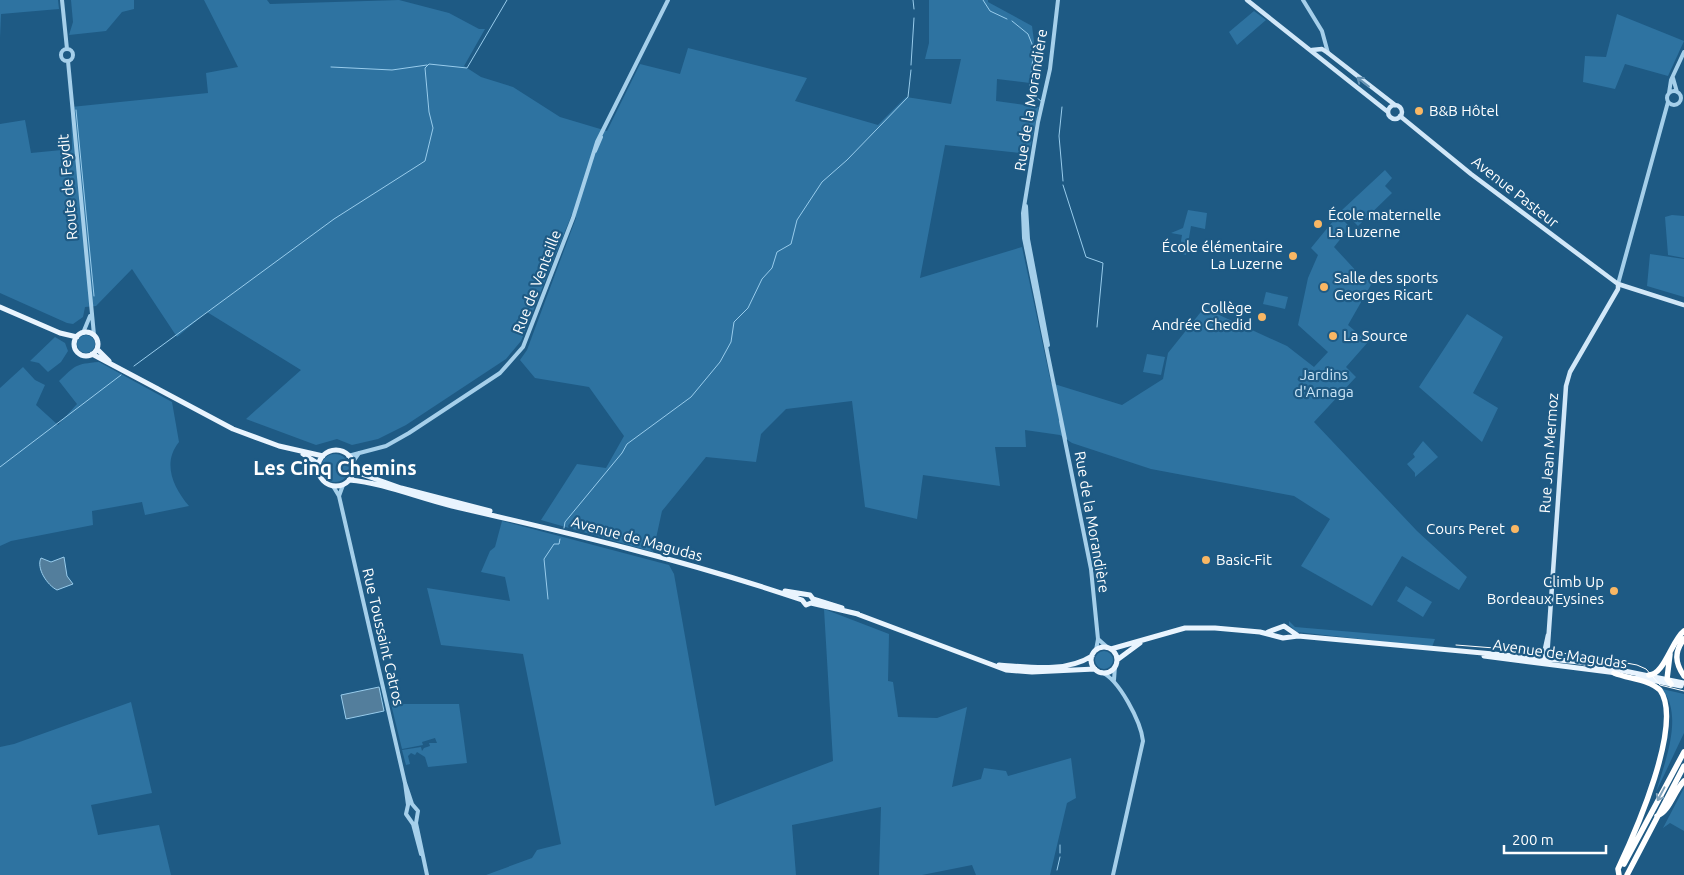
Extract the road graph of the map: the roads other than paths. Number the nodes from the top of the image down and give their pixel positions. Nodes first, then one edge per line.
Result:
1 (62, 0) edge
2 (668, 0) edge
3 (1058, 0) edge
4 (1247, 0) edge
5 (1303, 0) edge
6 (1325, 41) junction
7 (66, 49) junction
8 (1319, 49) junction
9 (1312, 50) junction
10 (1684, 52) edge
11 (1328, 53) junction
12 (1333, 58) junction
13 (68, 61) junction
14 (1324, 62) junction
15 (1673, 76) junction
16 (1677, 92) junction
17 (1669, 93) junction
18 (1668, 102) junction
19 (1676, 105) junction
20 (1395, 106) junction
21 (1388, 112) junction
22 (1400, 116) junction
23 (1662, 118) junction
24 (1618, 284) junction
25 (1684, 305) edge
26 (0, 307) edge
27 (91, 311) junction
28 (60, 333) junction
29 (82, 333) junction
30 (94, 335) junction
31 (76, 337) junction
32 (74, 344) junction
33 (97, 348) junction
34 (92, 354) junction
35 (113, 365) junction
36 (361, 451) junction
37 (298, 452) junction
38 (323, 456) junction
39 (348, 456) junction
40 (352, 463) junction
41 (318, 464) junction
42 (353, 470) junction
43 (349, 480) junction
44 (343, 484) junction
45 (333, 486) junction
46 (339, 496) junction
47 (510, 518) junction
48 (803, 598) junction
49 (812, 601) junction
50 (1279, 629) junction
51 (1290, 630) junction
52 (1684, 631) edge
53 (1260, 632) junction
54 (1298, 636) junction
55 (1280, 637) junction
56 (1288, 637) junction
57 (1098, 639) junction
58 (1684, 639) edge
59 (1142, 641) junction
60 (1109, 648) junction
61 (1432, 649) junction
62 (1096, 650) junction
63 (1670, 652) junction
64 (1092, 656) junction
65 (1543, 660) junction
66 (1115, 664) junction
67 (992, 665) junction
68 (1098, 670) junction
69 (1614, 673) junction
70 (1649, 675) junction
71 (1684, 676) edge
72 (1114, 680) junction
73 (1669, 682) junction
74 (1684, 685) edge
75 (1684, 752) edge
76 (1684, 766) edge
77 (1684, 781) edge
78 (405, 783) junction
79 (414, 807) junction
80 (407, 808) junction
81 (416, 816) junction
82 (1657, 816) junction
83 (409, 818) junction
84 (423, 858) junction
85 (428, 875) edge
86 (1113, 875) edge
87 (1619, 875) edge
88 (1627, 875) edge

1 - 7 street
2 - 36 street, Rue de Venteille
3 - 57 street, Rue de la Morandière
4 - 9 main road, Avenue Pasteur
5 - 6 street
6 - 8 street
6 - 11 street
7 - 13 street
7 - 13 street
8 - 9 main road
8 - 11 main road, Avenue Pasteur
9 - 14 main road, Avenue Pasteur
10 - 15 street
11 - 12 main road, Avenue Pasteur
12 - 14 street
20 -> 12 main road, Avenue Pasteur
13 - 27 street, Route de Feydit
14 - 21 main road, Avenue Pasteur
15 - 16 street
15 - 17 street
16 - 17 street
16 - 19 street
17 - 18 street, Rue Jean Mermoz
18 - 19 street
18 - 23 street, Rue Jean Mermoz
19 - 23 street
20 - 21 main road
20 - 22 main road, Avenue Pasteur
21 - 22 main road, Avenue Pasteur
22 - 24 main road, Avenue Pasteur
23 - 24 street, Rue Jean Mermoz
24 - 25 main road, Avenue Pasteur
24 - 65 main road, Rue Jean Mermoz
26 - 28 main road
27 - 29 street, Route de Feydit
27 - 30 street, Route de Feydit
28 - 31 main road
28 - 32 main road
29 - 30 main road
29 - 31 main road
30 - 33 main road
31 - 32 main road
32 - 34 main road
33 - 34 main road
33 - 35 main road
34 - 35 main road
35 - 37 main road
36 - 39 street, Rue de Venteille
36 - 40 street
37 - 38 main road
37 - 41 main road
38 - 39 main road
38 - 41 main road
39 - 40 main road
40 - 42 main road
41 - 45 main road
42 - 43 main road
42 - 47 main road, Avenue de Magudas
43 - 44 main road
43 - 47 main road, Avenue de Magudas
44 - 45 main road
44 - 46 street
45 - 46 street, Rue Toussaint Catros
46 - 78 street, Rue Toussaint Catros
47 - 48 main road, Avenue de Magudas
48 - 49 main road
48 - 49 main road
49 - 67 main road
50 - 51 main road
50 - 53 main road
50 - 55 main road
51 - 54 main road
51 - 56 main road
52 - 63 highway
53 - 55 main road
53 - 59 main road
54 - 56 main road, Avenue de Magudas
54 - 61 main road, Avenue de Magudas
55 - 56 main road, Avenue de Magudas
57 - 60 street
57 - 62 street, Rue de la Morandière
58 - 71 highway
59 - 60 main road
59 - 66 main road
60 - 62 main road
60 - 66 main road
61 - 65 main road, Avenue de Magudas
61 - 65 main road, Avenue de Magudas
62 - 64 main road
63 - 70 highway
63 - 73 highway
64 - 67 main road
64 - 68 main road
65 - 69 main road, Avenue de Magudas
65 - 70 main road, Avenue de Magudas
66 - 68 main road
66 - 72 street
67 - 68 main road
68 - 72 street
69 - 73 main road, Avenue de Magudas
69 - 87 highway
70 - 73 main road, Avenue de Magudas
72 - 86 street
73 - 74 main road, Avenue de Magudas
75 -> 87 highway
76 - 82 highway
77 - 82 highway
78 - 79 street, Rue Toussaint Catros
78 - 80 street, Rue Toussaint Catros
79 - 80 street
79 - 81 street
80 - 83 street
81 - 83 street
81 - 84 street
82 - 88 highway
83 - 84 street
84 - 85 street

